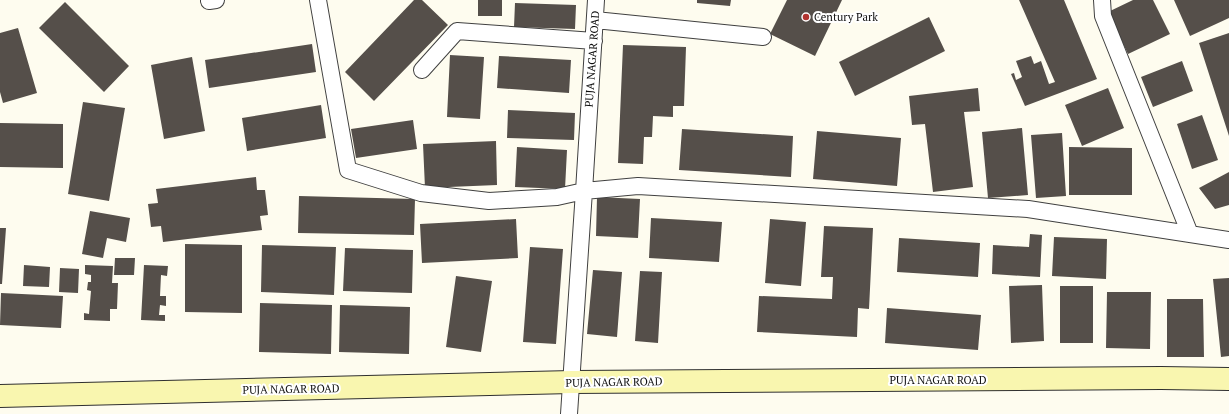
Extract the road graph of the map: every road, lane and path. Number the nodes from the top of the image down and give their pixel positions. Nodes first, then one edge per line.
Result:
1 (318, 0) edge
2 (596, 0) edge
3 (1102, 0) edge
4 (595, 20) junction
5 (763, 37) dead end
6 (594, 41) junction
7 (422, 70) dead end
8 (584, 190) junction
9 (1190, 234) junction
10 (1229, 240) edge
11 (1229, 379) edge
12 (572, 382) junction
13 (0, 396) edge
14 (569, 414) edge

1 - 8 street
2 - 4 street, PUJA NAGAR ROAD
3 - 9 street
4 - 5 street
4 - 6 street, PUJA NAGAR ROAD
6 - 7 street
6 - 8 street, PUJA NAGAR ROAD
8 - 9 street
8 - 12 street, PUJA NAGAR ROAD
9 - 10 street
11 - 12 street, PUJA NAGAR ROAD
12 - 13 street, PUJA NAGAR ROAD
12 - 14 street, PUJA NAGAR ROAD

